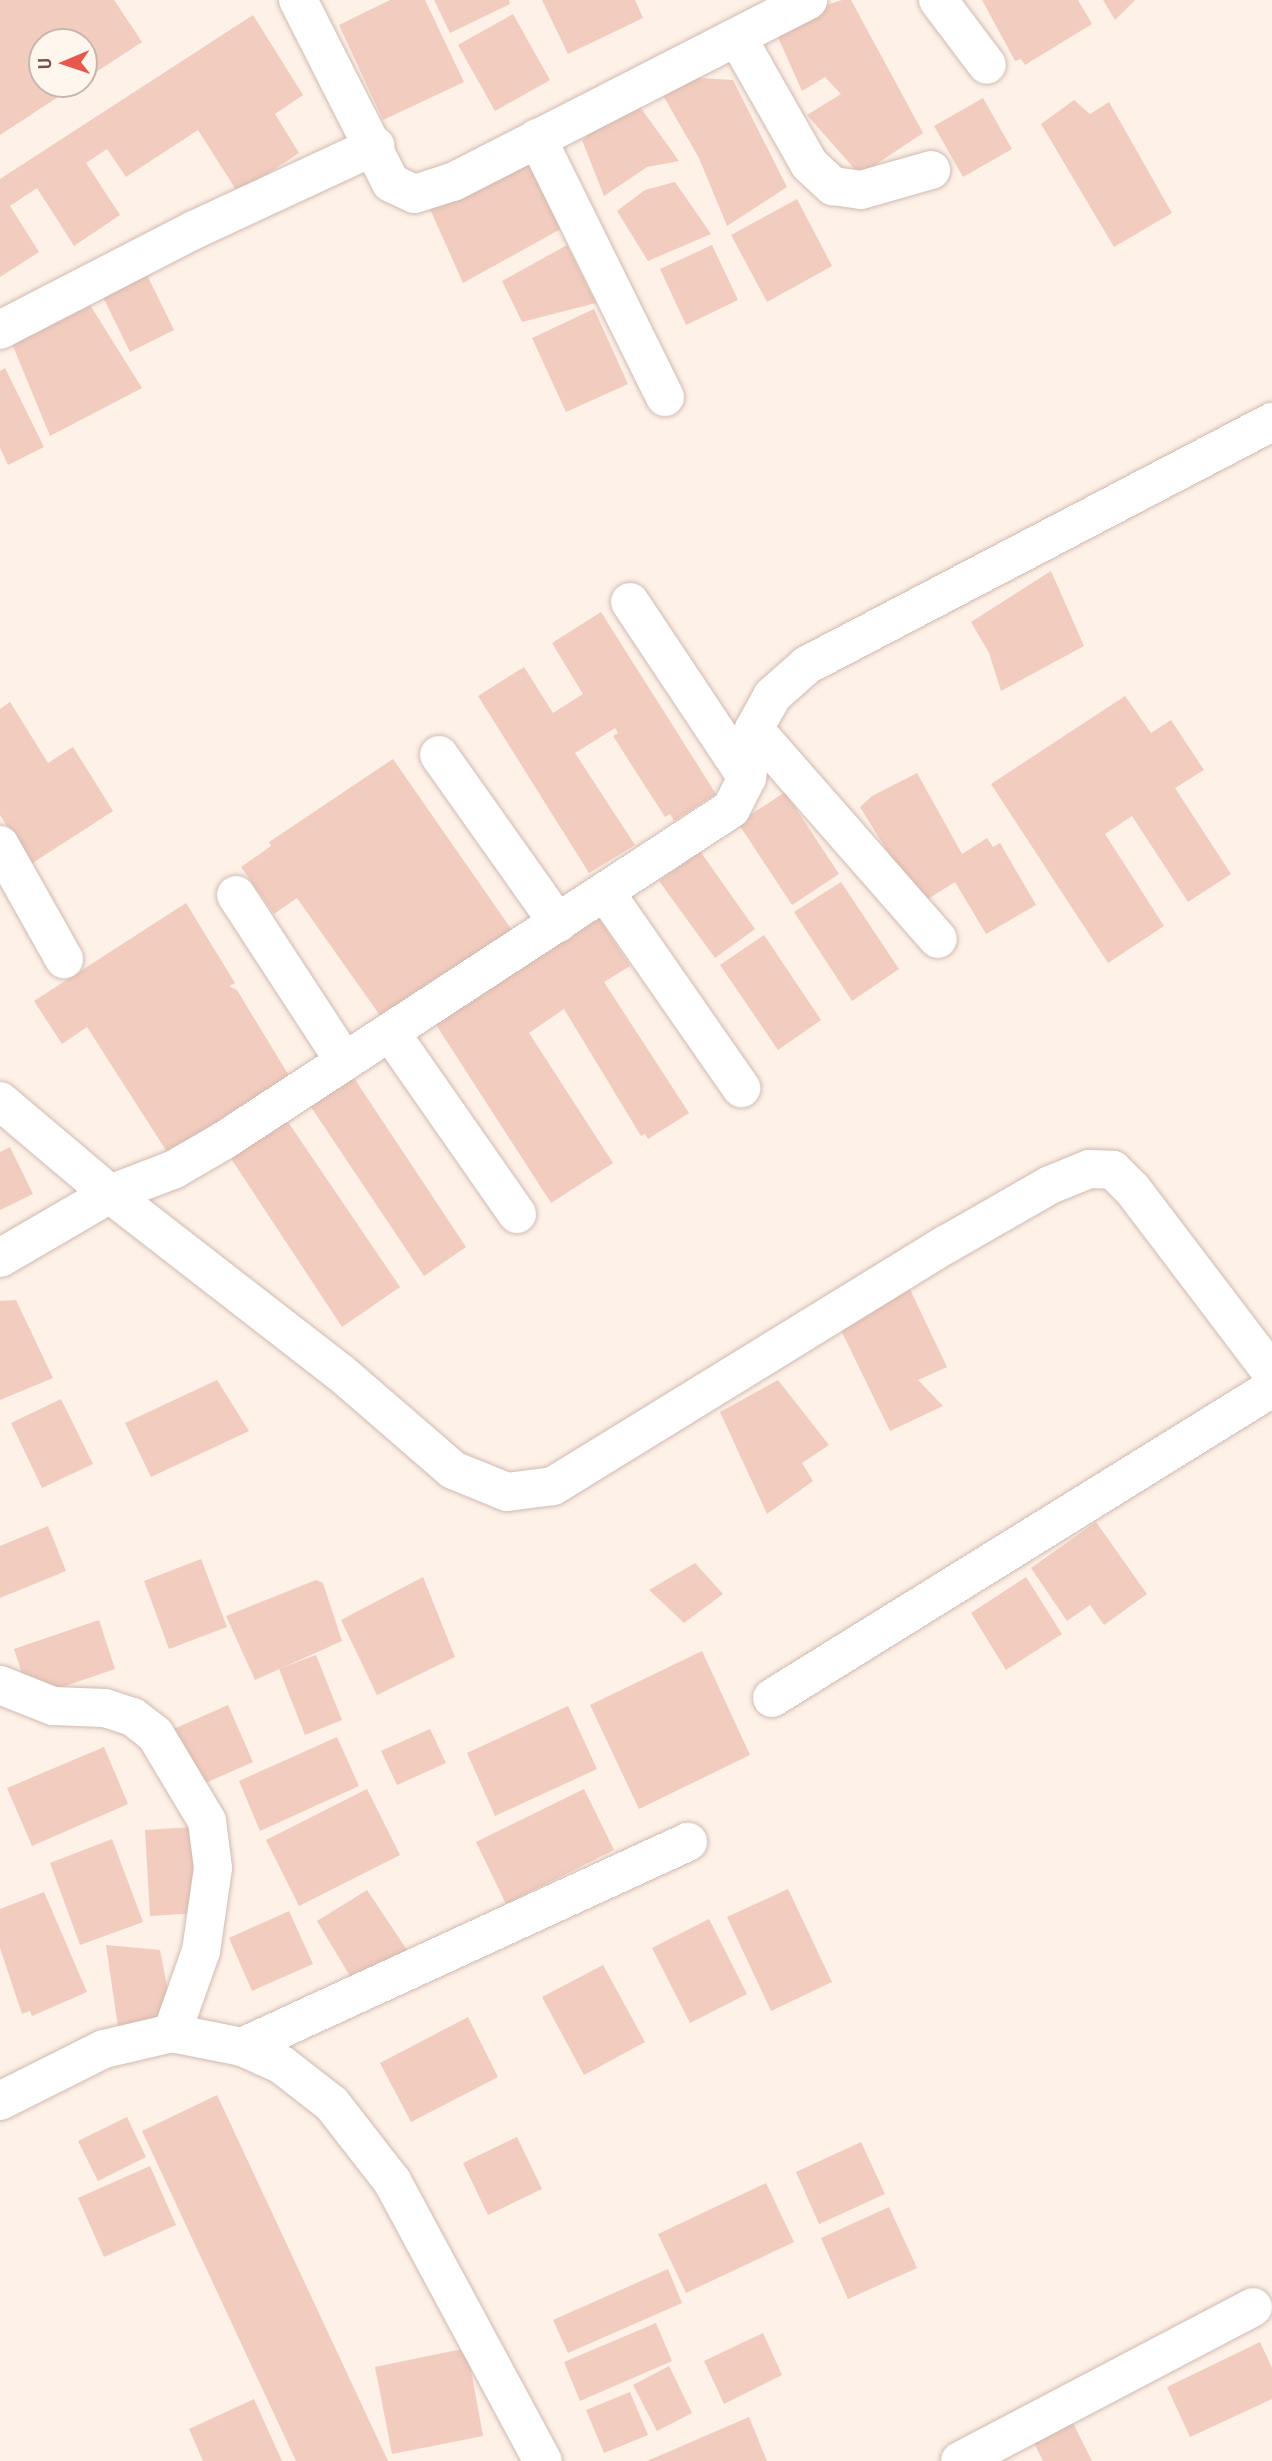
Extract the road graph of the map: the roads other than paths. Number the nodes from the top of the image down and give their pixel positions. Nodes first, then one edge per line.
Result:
1 (298, 0) edge
2 (808, 0) edge
3 (938, 0) edge
4 (737, 37) junction
5 (987, 65) dead end
6 (537, 138) junction
7 (375, 146) junction
8 (930, 170) dead end
9 (0, 330) edge
10 (665, 397) dead end
11 (1272, 422) edge
12 (630, 602) dead end
13 (754, 729) junction
14 (439, 755) dead end
15 (747, 778) junction
16 (0, 845) edge
17 (605, 892) junction
18 (236, 895) dead end
19 (558, 923) junction
20 (938, 939) dead end
21 (64, 959) dead end
22 (390, 1032) junction
23 (345, 1062) junction
24 (741, 1088) dead end
25 (0, 1101) edge
26 (110, 1194) junction
27 (517, 1214) dead end
28 (0, 1258) edge
29 (1272, 1373) edge
30 (1272, 1388) edge
31 (0, 1685) edge
32 (772, 1698) dead end
33 (688, 1842) dead end
34 (172, 2033) junction
35 (242, 2047) junction
36 (0, 2101) edge
37 (1253, 2306) dead end
38 (543, 2461) edge
39 (960, 2461) edge

1 - 7 street
2 - 4 street
3 - 5 street
4 - 6 street
4 - 8 street
6 - 7 street
6 - 10 street
7 - 9 street
11 - 13 street
12 - 15 street
13 - 15 street
13 - 20 street
14 - 19 street
15 - 17 street
16 - 21 street
17 - 19 street
17 - 24 street
18 - 23 street
19 - 22 street
22 - 23 street
22 - 27 street
23 - 26 street
25 - 26 street
26 - 28 street
26 - 29 street
30 - 32 street
31 - 34 street
33 - 35 street
34 - 35 street
34 - 36 street
35 - 38 street
37 - 39 street

